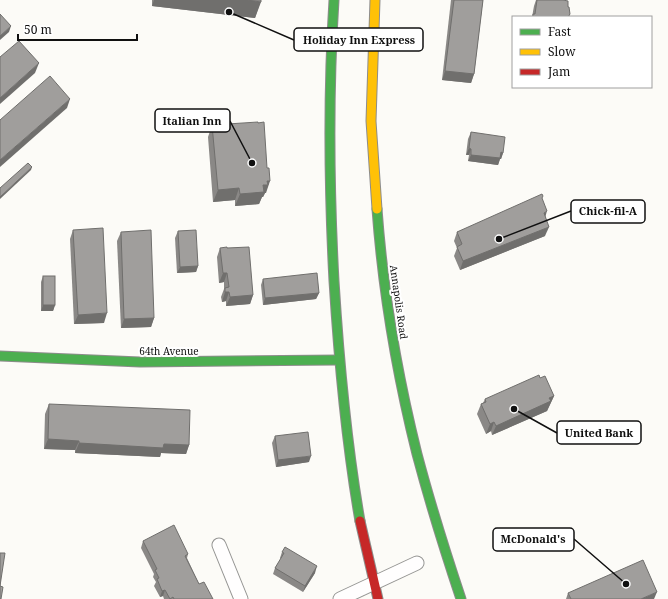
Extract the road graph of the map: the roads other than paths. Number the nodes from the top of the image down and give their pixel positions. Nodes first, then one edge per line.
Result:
1 (334, 0) edge
2 (375, 0) edge
3 (0, 356) edge
4 (339, 360) junction
5 (219, 544) dead end
6 (417, 563) dead end
7 (373, 583) junction
8 (241, 599) edge
9 (340, 599) edge
10 (378, 599) edge
11 (461, 599) edge

1 - 4 main road
2 - 11 main road, Annapolis Road
3 - 4 main road, 64th Avenue
4 - 7 main road
5 - 8 street
6 - 7 street
7 - 9 street
7 - 10 main road

